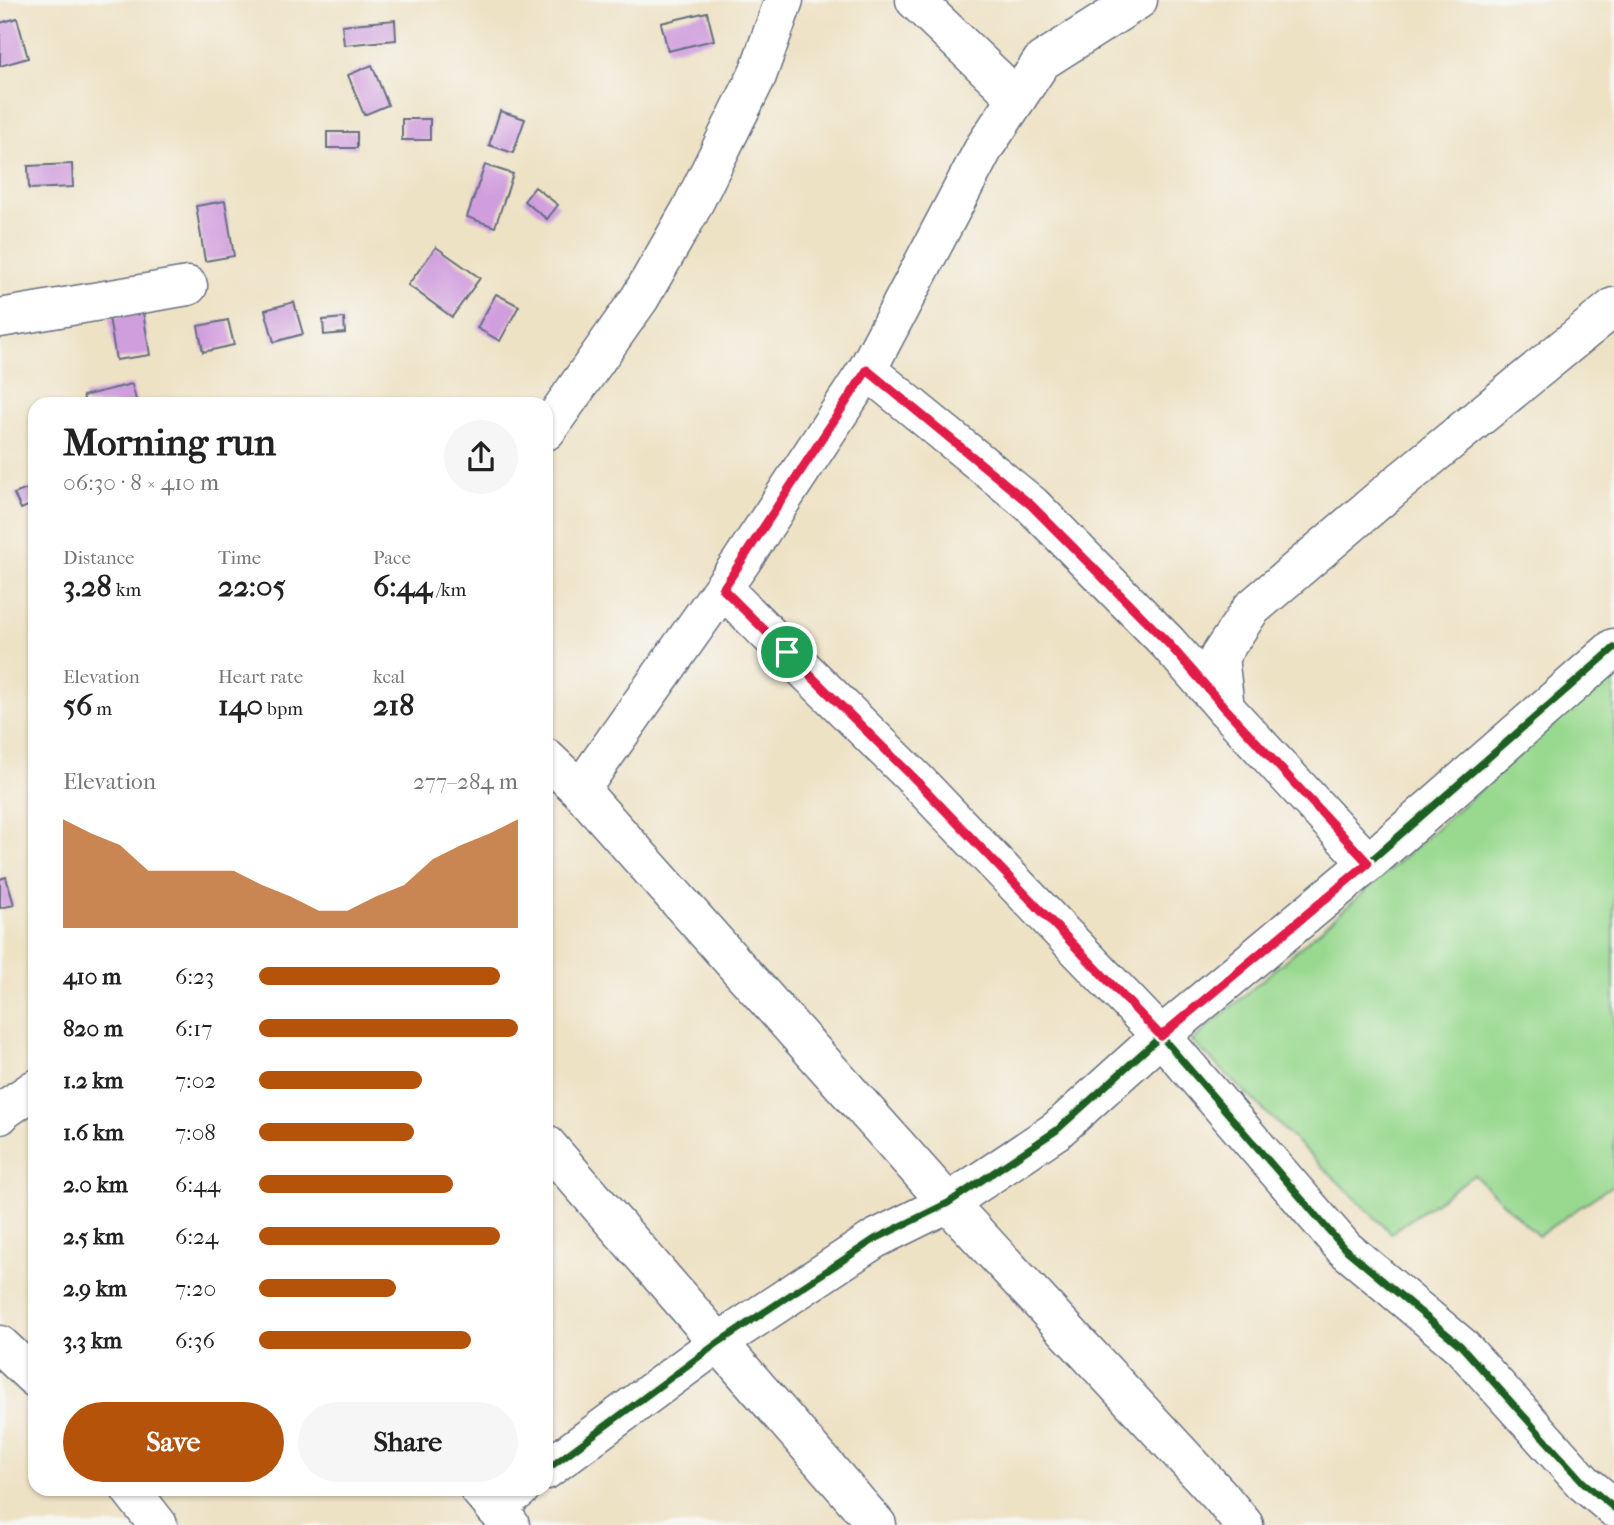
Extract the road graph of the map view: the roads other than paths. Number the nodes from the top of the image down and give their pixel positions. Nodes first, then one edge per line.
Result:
1 (784, 0) edge
2 (915, 0) edge
3 (1138, 0) edge
4 (1017, 98) junction
5 (188, 286) dead end
6 (1614, 307) edge
7 (0, 318) edge
8 (867, 370) junction
9 (553, 421) edge
10 (723, 589) junction
11 (1614, 648) edge
12 (1225, 708) junction
13 (553, 765) edge
14 (580, 790) junction
15 (1368, 863) junction
16 (1161, 1036) junction
17 (553, 1151) edge
18 (948, 1203) junction
19 (719, 1342) junction
20 (0, 1345) edge
21 (28, 1371) edge
22 (553, 1465) edge
23 (135, 1496) edge
24 (1614, 1508) edge
25 (158, 1525) edge
26 (877, 1525) edge
27 (1244, 1525) edge

1 - 9 street
2 - 4 street
3 - 4 street
4 - 8 street
5 - 7 street
6 - 12 street
8 - 10 street
8 - 12 street
10 - 14 street
10 - 16 street
11 - 15 street
12 - 15 street
13 - 14 street
14 - 18 street
15 - 16 street
16 - 18 street
16 - 24 street
17 - 19 street
18 - 19 street
18 - 27 street
19 - 22 street
19 - 26 street
20 - 21 street
23 - 25 street

